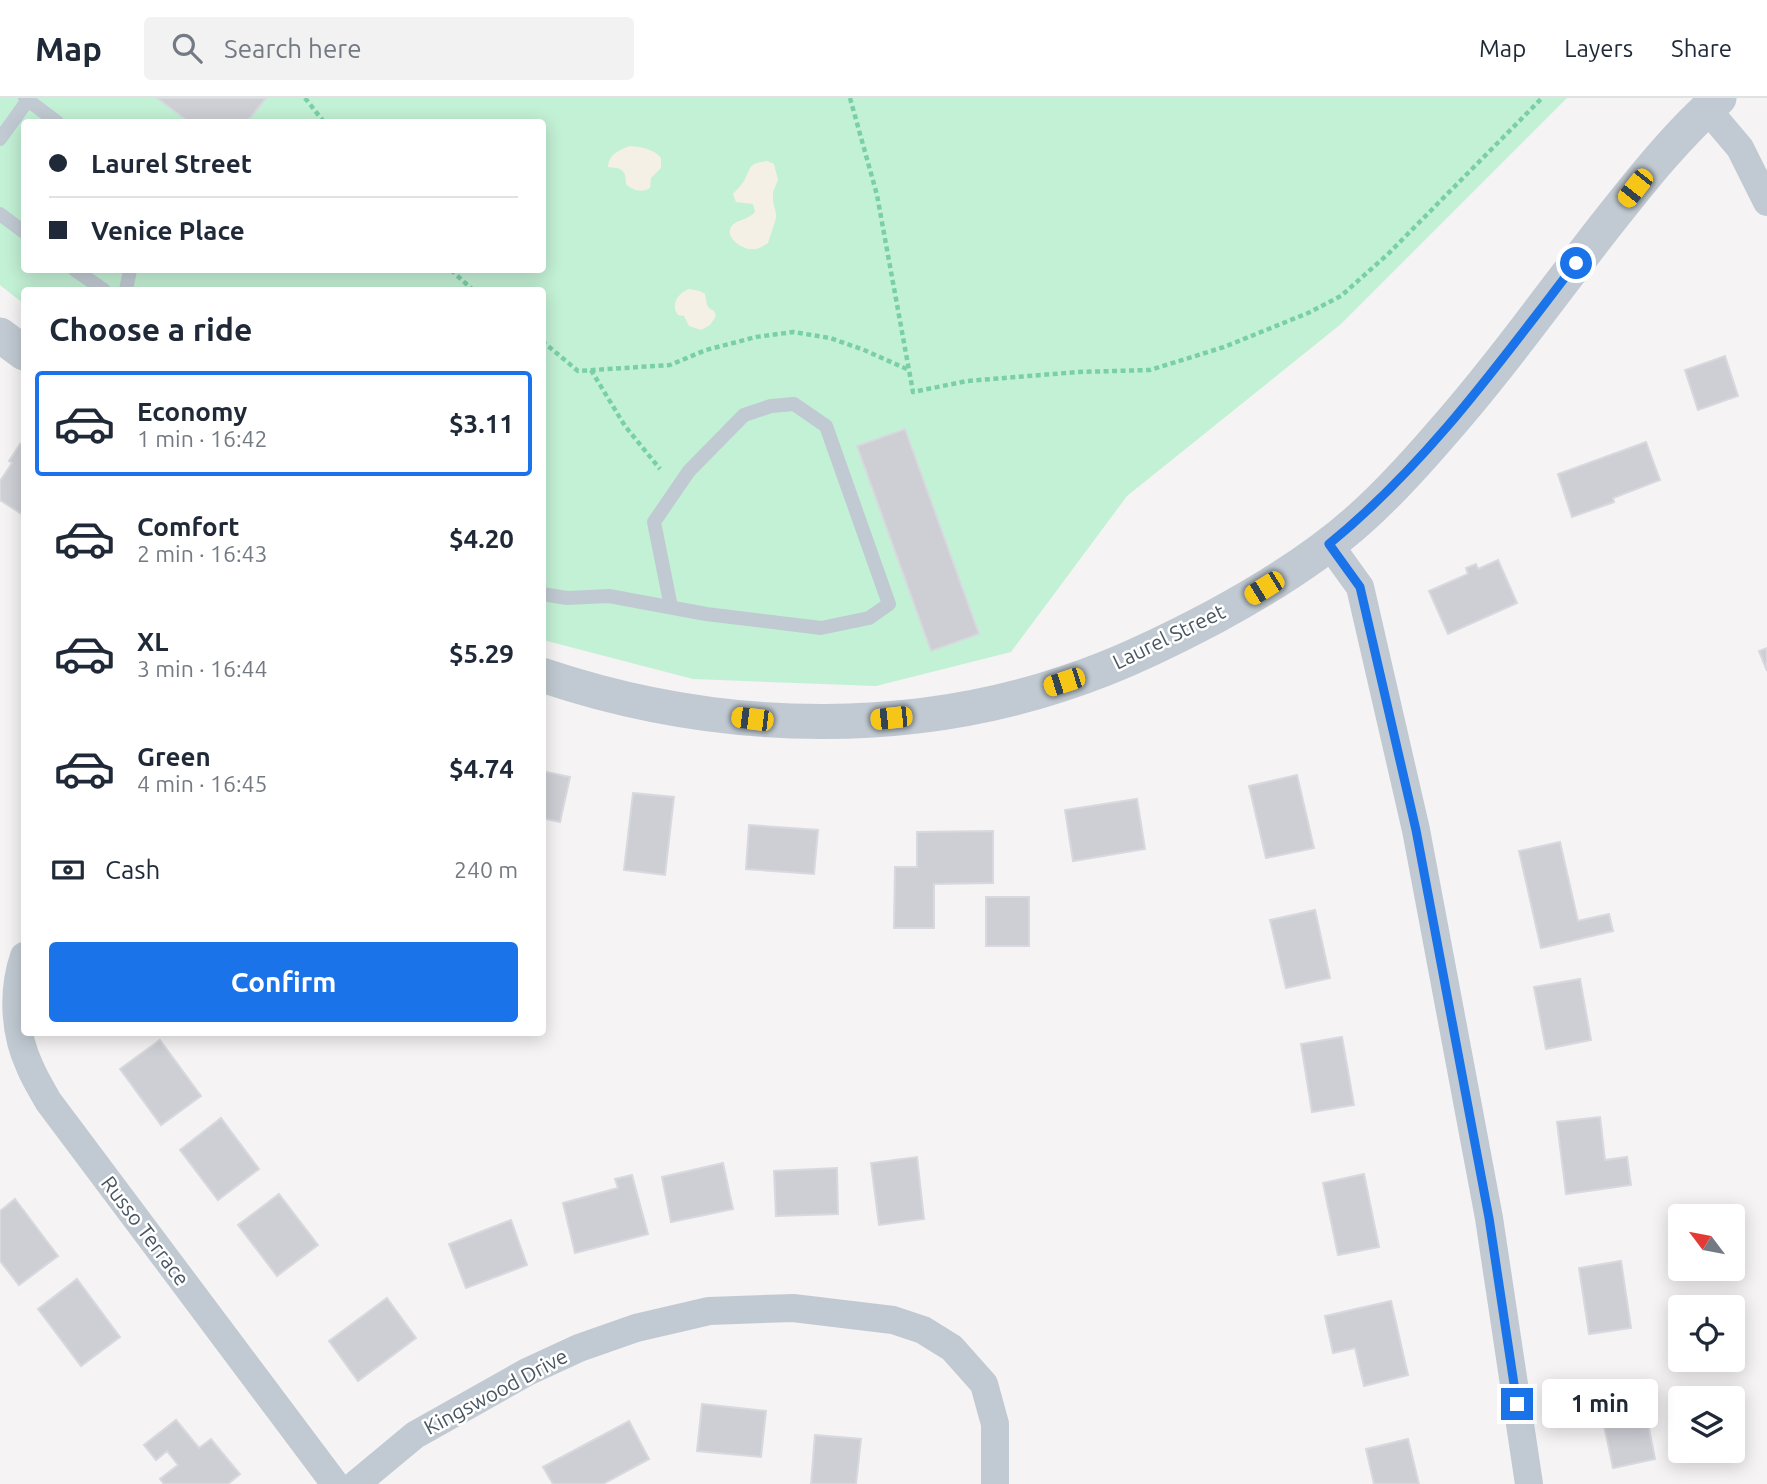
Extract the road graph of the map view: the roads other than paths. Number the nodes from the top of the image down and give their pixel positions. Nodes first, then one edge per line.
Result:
1 (26, 99) edge
2 (1713, 103) edge
3 (53, 119) edge
4 (0, 139) edge
5 (1767, 202) edge
6 (0, 214) edge
7 (21, 230) edge
8 (79, 273) edge
9 (99, 287) edge
10 (0, 335) edge
11 (21, 351) edge
12 (1329, 544) junction
13 (546, 595) edge
14 (671, 607) junction
15 (546, 676) edge
16 (21, 966) edge
17 (335, 1484) edge
18 (356, 1484) edge
19 (995, 1484) edge
20 (1529, 1484) edge

1 - 3 lane
1 - 4 lane
2 - 5 street
2 - 12 street, Laurel Street
6 - 7 lane
8 - 9 lane
10 - 11 street
12 - 15 street, Laurel Street
12 - 20 street
13 - 14 lane
14 - 14 lane
16 - 17 street, Russo Terrace
18 - 19 street, Kingswood Drive

